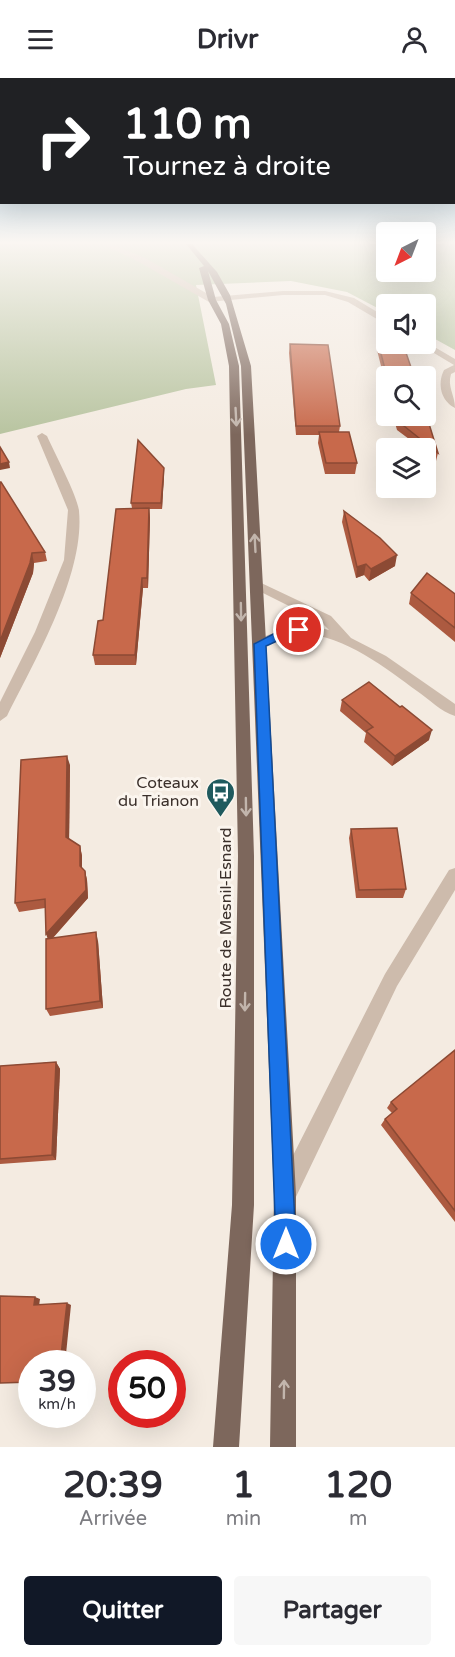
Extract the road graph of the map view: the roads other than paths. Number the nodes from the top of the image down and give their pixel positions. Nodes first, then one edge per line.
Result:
1 (222, 308) edge
2 (226, 308) edge
3 (436, 352) edge
4 (455, 363) edge
5 (455, 368) edge
6 (455, 405) edge
7 (42, 436) dead end
8 (257, 585) junction
9 (348, 640) junction
10 (260, 644) junction
11 (455, 711) edge
12 (0, 716) edge
13 (455, 876) edge
14 (285, 1195) junction
15 (226, 1447) edge
16 (283, 1447) edge

1 -> 15 main road, Route de Mesnil-Esnard
8 -> 2 main road
3 - 4 street
5 - 6 street
7 - 12 street
8 - 9 street
8 - 10 main road
9 - 10 street
9 - 11 street
10 - 14 main road
13 - 14 street
16 -> 14 main road

